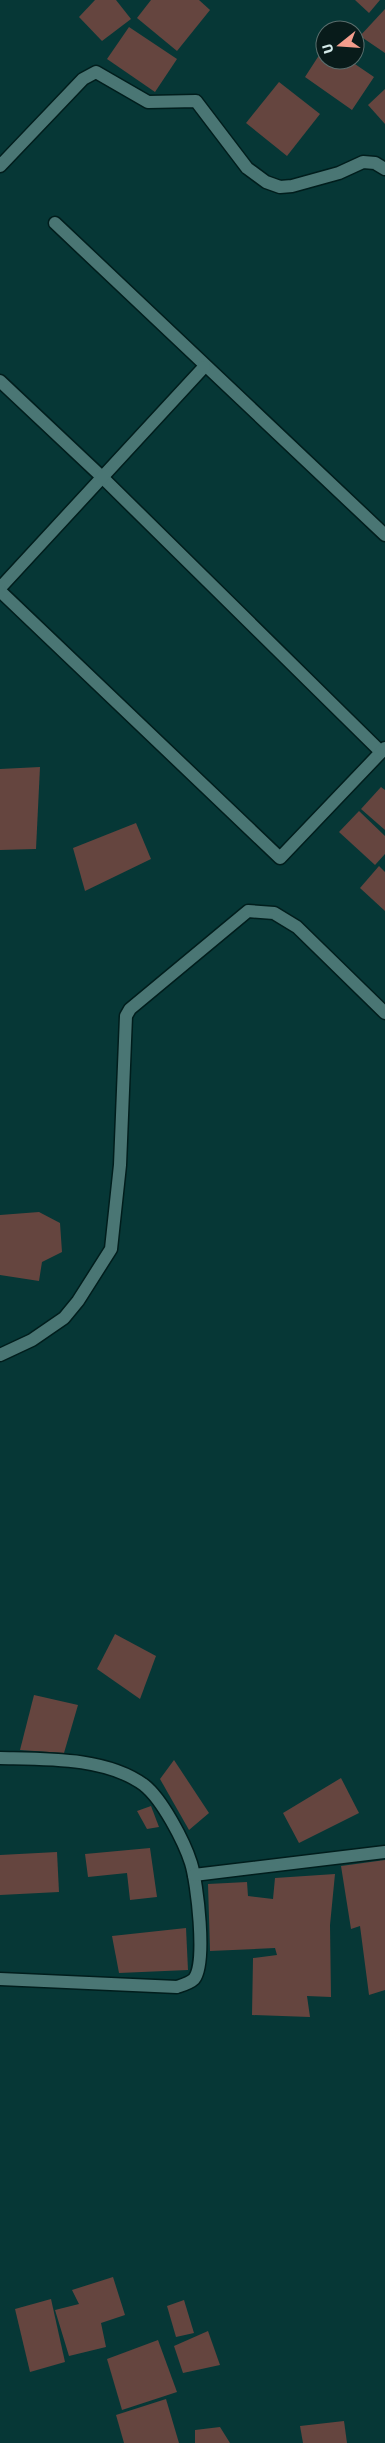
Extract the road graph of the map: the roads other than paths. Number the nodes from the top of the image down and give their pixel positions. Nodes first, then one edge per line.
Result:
1 (0, 166) edge
2 (385, 168) edge
3 (55, 223) dead end
4 (204, 367) junction
5 (0, 381) edge
6 (102, 477) junction
7 (385, 535) edge
8 (0, 589) edge
9 (383, 750) edge
10 (385, 1013) edge
11 (0, 1355) edge
12 (0, 1758) edge
13 (385, 1852) edge
14 (194, 1875) junction
15 (0, 1979) edge

1 - 2 street
3 - 4 street
4 - 6 street
4 - 7 street
5 - 6 street
6 - 8 street
6 - 9 street
8 - 9 street
10 - 11 street
12 - 14 street
13 - 14 street
14 - 15 street

